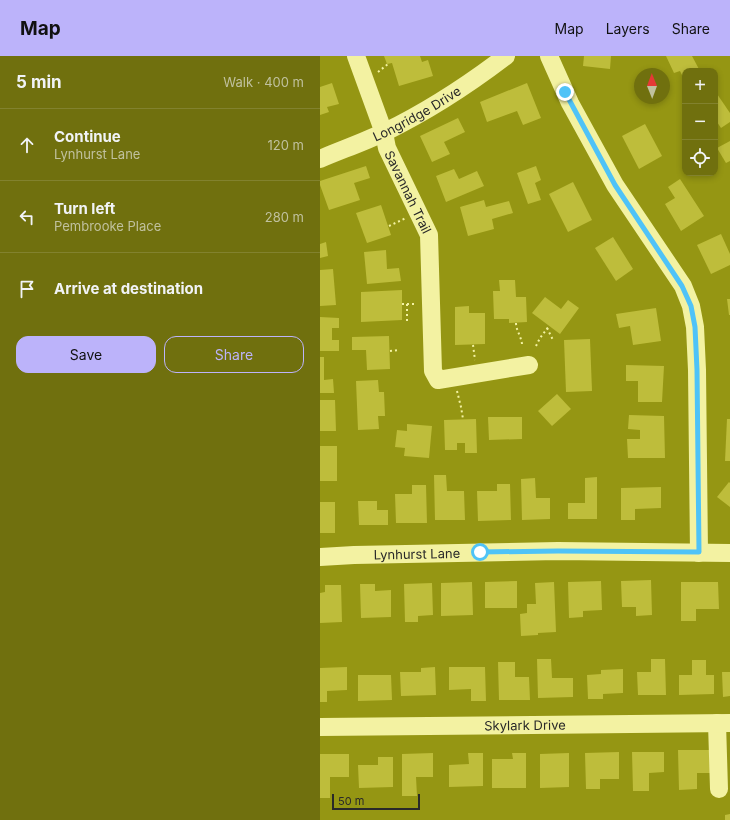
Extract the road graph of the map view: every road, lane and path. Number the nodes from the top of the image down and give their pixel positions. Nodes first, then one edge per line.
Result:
1 (356, 56) edge
2 (506, 56) edge
3 (549, 56) edge
4 (388, 64) dead end
5 (376, 74) dead end
6 (384, 133) junction
7 (320, 159) edge
8 (408, 217) dead end
9 (388, 226) dead end
10 (402, 304) dead end
11 (407, 304) junction
12 (420, 304) dead end
13 (407, 322) dead end
14 (516, 323) dead end
15 (553, 340) dead end
16 (522, 344) dead end
17 (473, 345) dead end
18 (536, 346) dead end
19 (399, 350) dead end
20 (390, 351) dead end
21 (476, 364) dead end
22 (529, 365) dead end
23 (456, 390) dead end
24 (463, 419) dead end
25 (699, 552) junction
26 (730, 553) edge
27 (320, 557) edge
28 (723, 723) edge
29 (320, 727) edge
30 (719, 789) dead end

1 - 6 street, Savannah Trail
2 - 6 street, Longridge Drive
3 - 25 street
4 - 5 path
6 - 7 street, Longridge Drive
6 - 22 street, Savannah Trail
8 - 9 path
10 - 11 path
11 - 12 path
11 - 13 path
14 - 16 path
15 - 18 path
17 - 21 path
19 - 20 path
23 - 24 path
25 - 26 street, Lynhurst Lane
25 - 27 street, Lynhurst Lane
28 - 29 street, Skylark Drive
28 - 30 street

